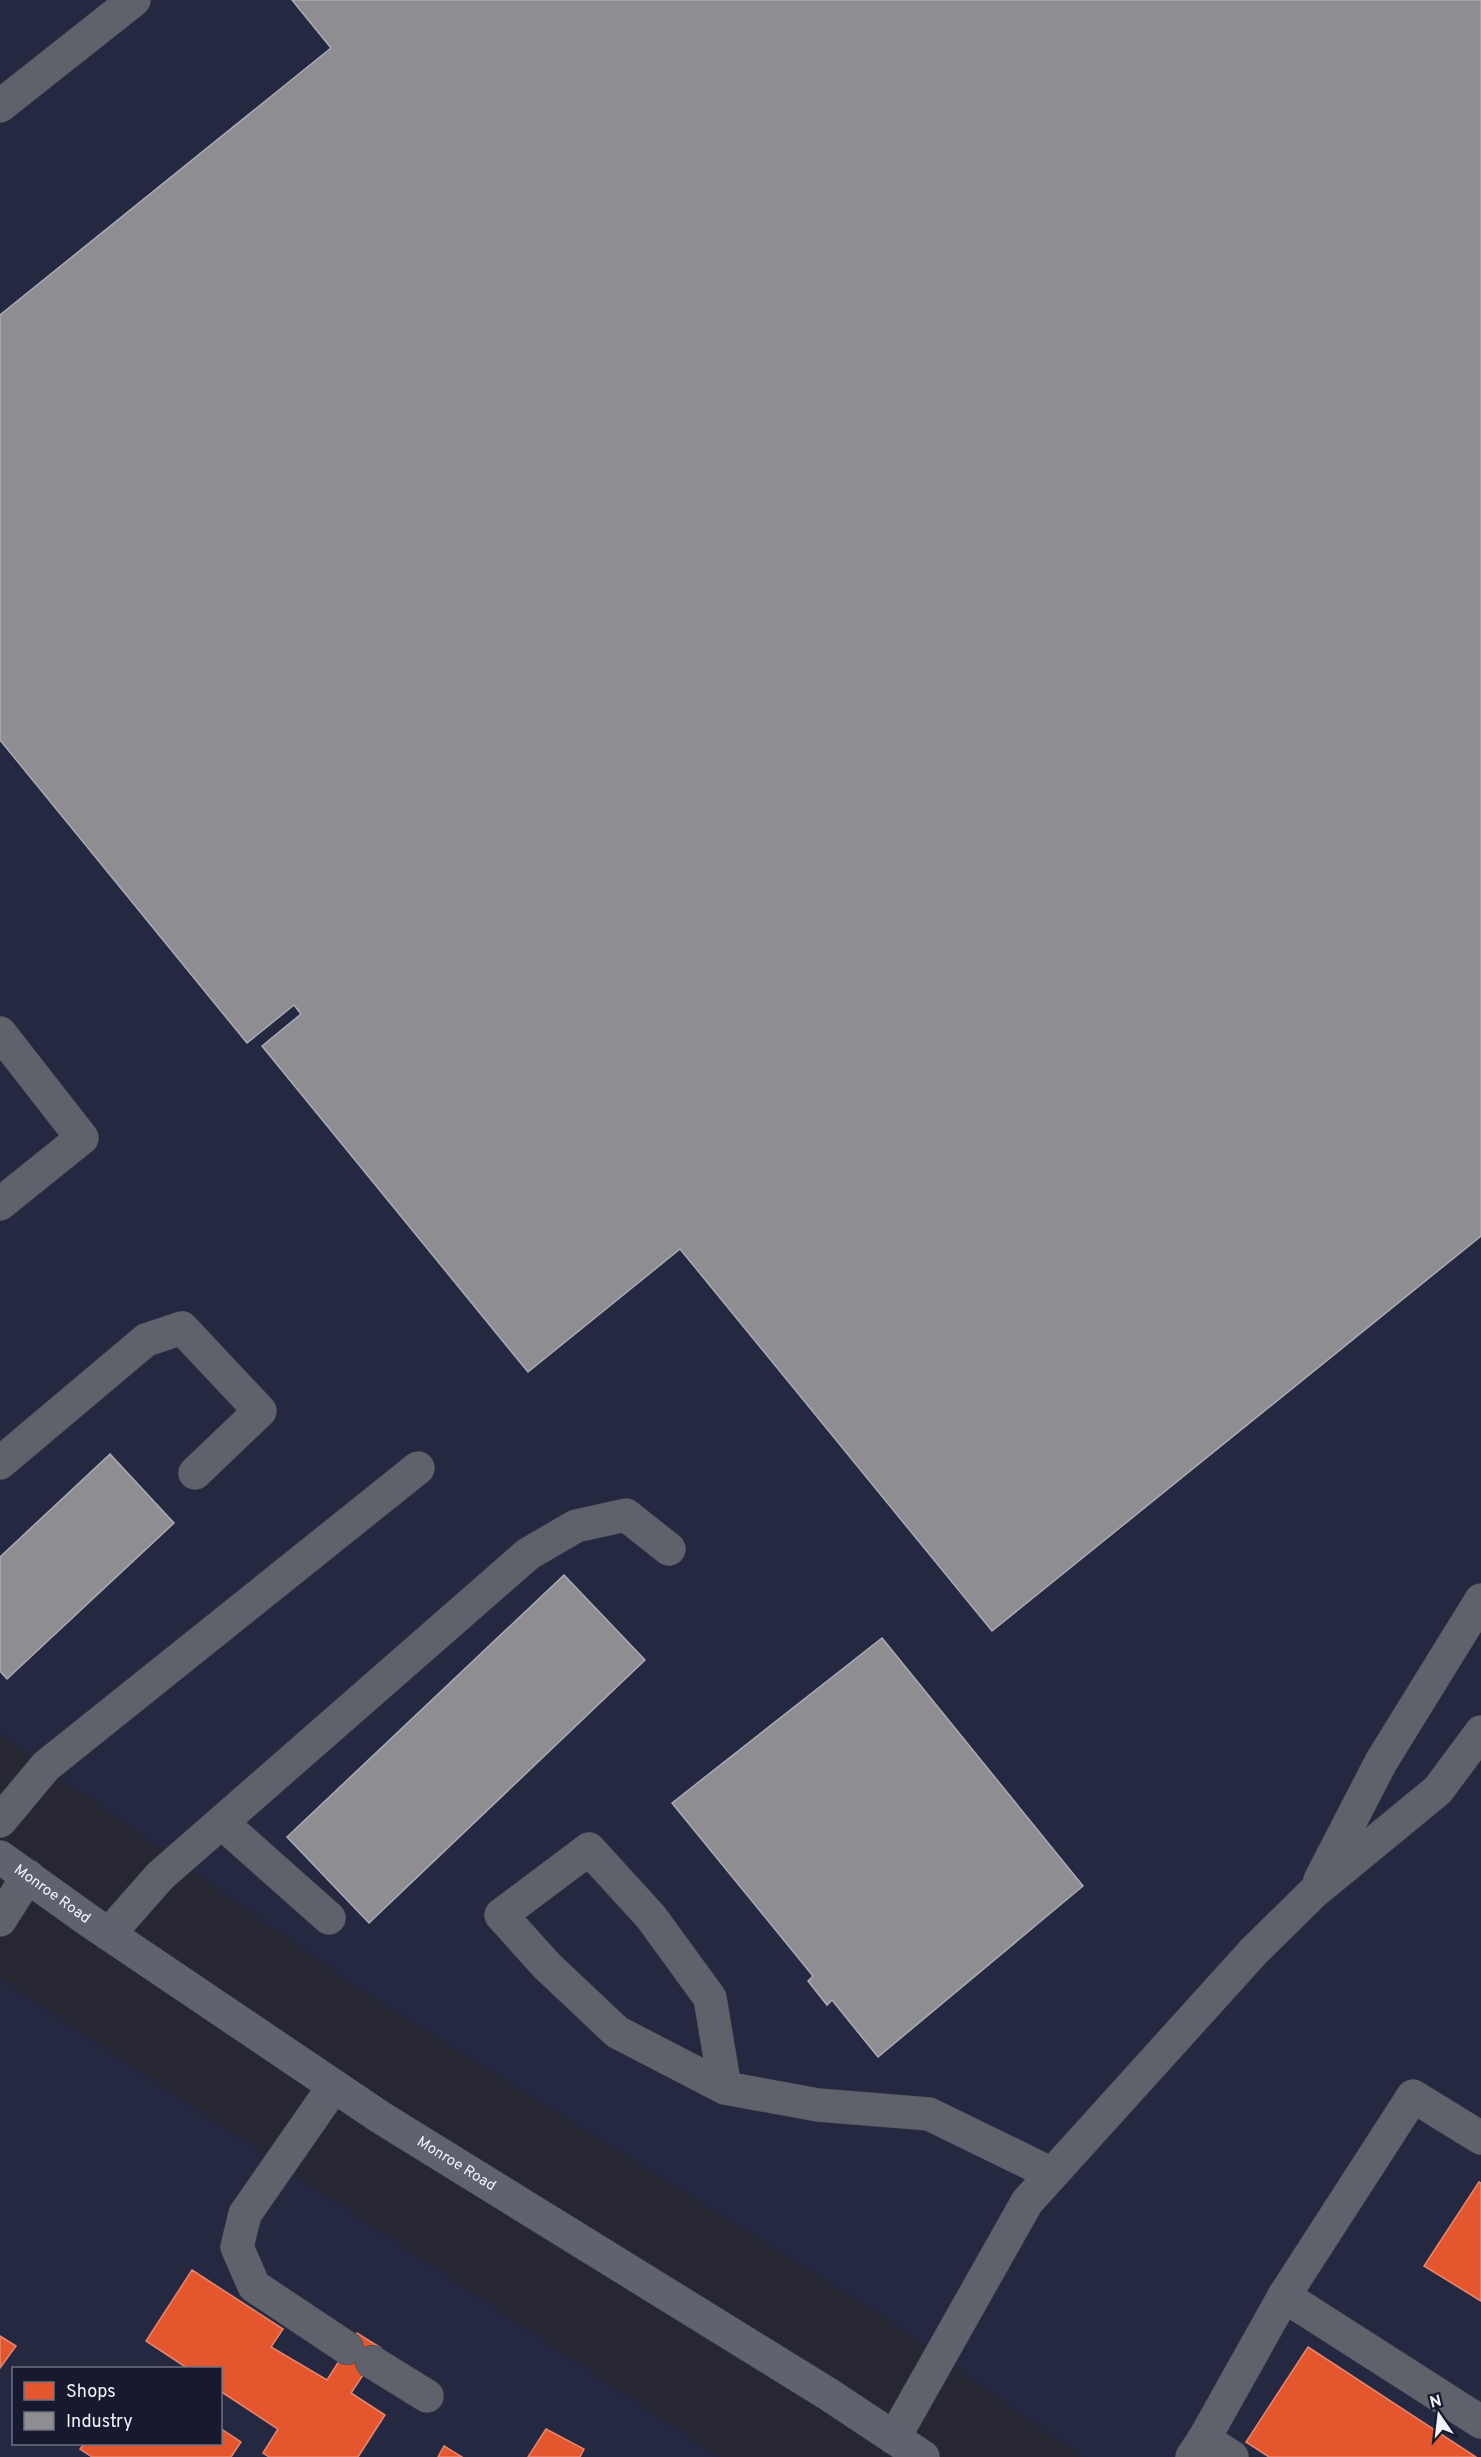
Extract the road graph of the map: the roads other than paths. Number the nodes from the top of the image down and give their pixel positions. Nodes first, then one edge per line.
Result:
1 (134, 0) edge
2 (0, 106) edge
3 (0, 1033) edge
4 (0, 1204) edge
5 (0, 1463) edge
6 (418, 1468) dead end
7 (195, 1473) dead end
8 (669, 1549) dead end
9 (1481, 1600) edge
10 (1481, 1732) edge
11 (0, 1821) edge
12 (222, 1823) junction
13 (0, 1857) edge
14 (28, 1876) junction
15 (1314, 1892) junction
16 (330, 1918) dead end
17 (0, 1920) edge
18 (109, 1934) junction
19 (334, 2086) junction
20 (725, 2088) junction
21 (1481, 2138) edge
22 (1052, 2174) junction
23 (1284, 2296) junction
24 (427, 2396) dead end
25 (1481, 2422) edge
26 (894, 2438) junction
27 (1198, 2448) edge
28 (923, 2457) edge
29 (1232, 2457) edge

1 - 2 lane
3 - 4 lane
5 - 7 lane
6 - 11 lane
8 - 12 lane
9 - 15 lane
10 - 15 lane
12 - 16 lane
12 - 18 lane
13 - 14 main road, Monroe Road
14 - 17 lane
14 - 18 main road, Monroe Road
15 - 22 lane
18 - 19 main road, Monroe Road
19 - 24 lane
19 - 26 main road, Monroe Road
20 - 20 lane
20 - 22 lane
21 - 23 lane
22 - 26 lane
23 - 25 lane
23 - 27 lane
26 - 28 main road, Monroe Road
27 - 29 lane

